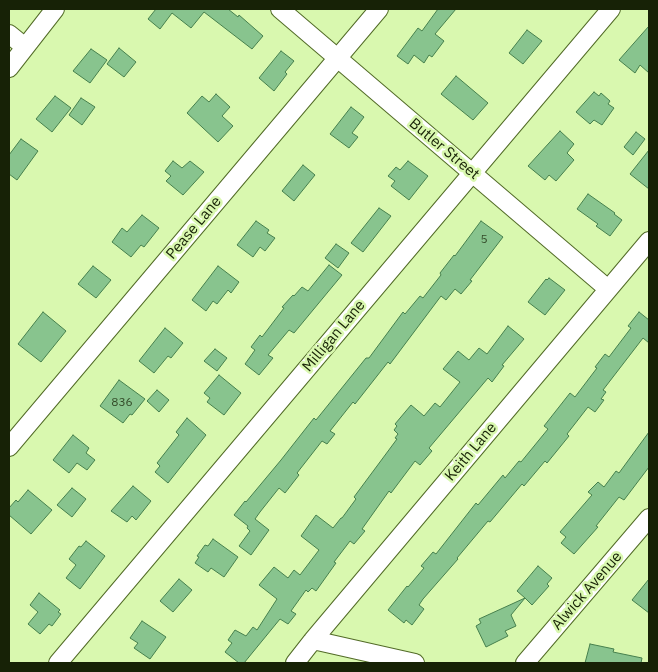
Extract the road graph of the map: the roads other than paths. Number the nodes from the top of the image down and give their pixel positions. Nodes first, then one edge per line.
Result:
1 (55, 9) edge
2 (280, 9) edge
3 (379, 9) edge
4 (611, 9) edge
5 (9, 34) edge
6 (25, 47) junction
7 (337, 58) junction
8 (9, 68) edge
9 (473, 172) junction
10 (649, 241) edge
11 (608, 289) junction
12 (9, 447) edge
13 (649, 518) edge
14 (642, 536) edge
15 (313, 640) junction
16 (58, 663) edge
17 (295, 663) edge
18 (415, 663) edge
19 (525, 663) edge

1 - 6 street
2 - 7 street, Butler Street
3 - 7 street, Pease Lane
4 - 9 street, Milligan Lane
5 - 6 street
6 - 8 street
7 - 9 street, Butler Street
7 - 12 street, Pease Lane
9 - 11 street, Butler Street
9 - 16 street, Milligan Lane
10 - 11 street, Keith Lane
11 - 15 street, Keith Lane
13 - 14 street, Alwick Avenue
14 - 19 street, Alwick Avenue
15 - 17 street, Keith Lane
15 - 18 street

